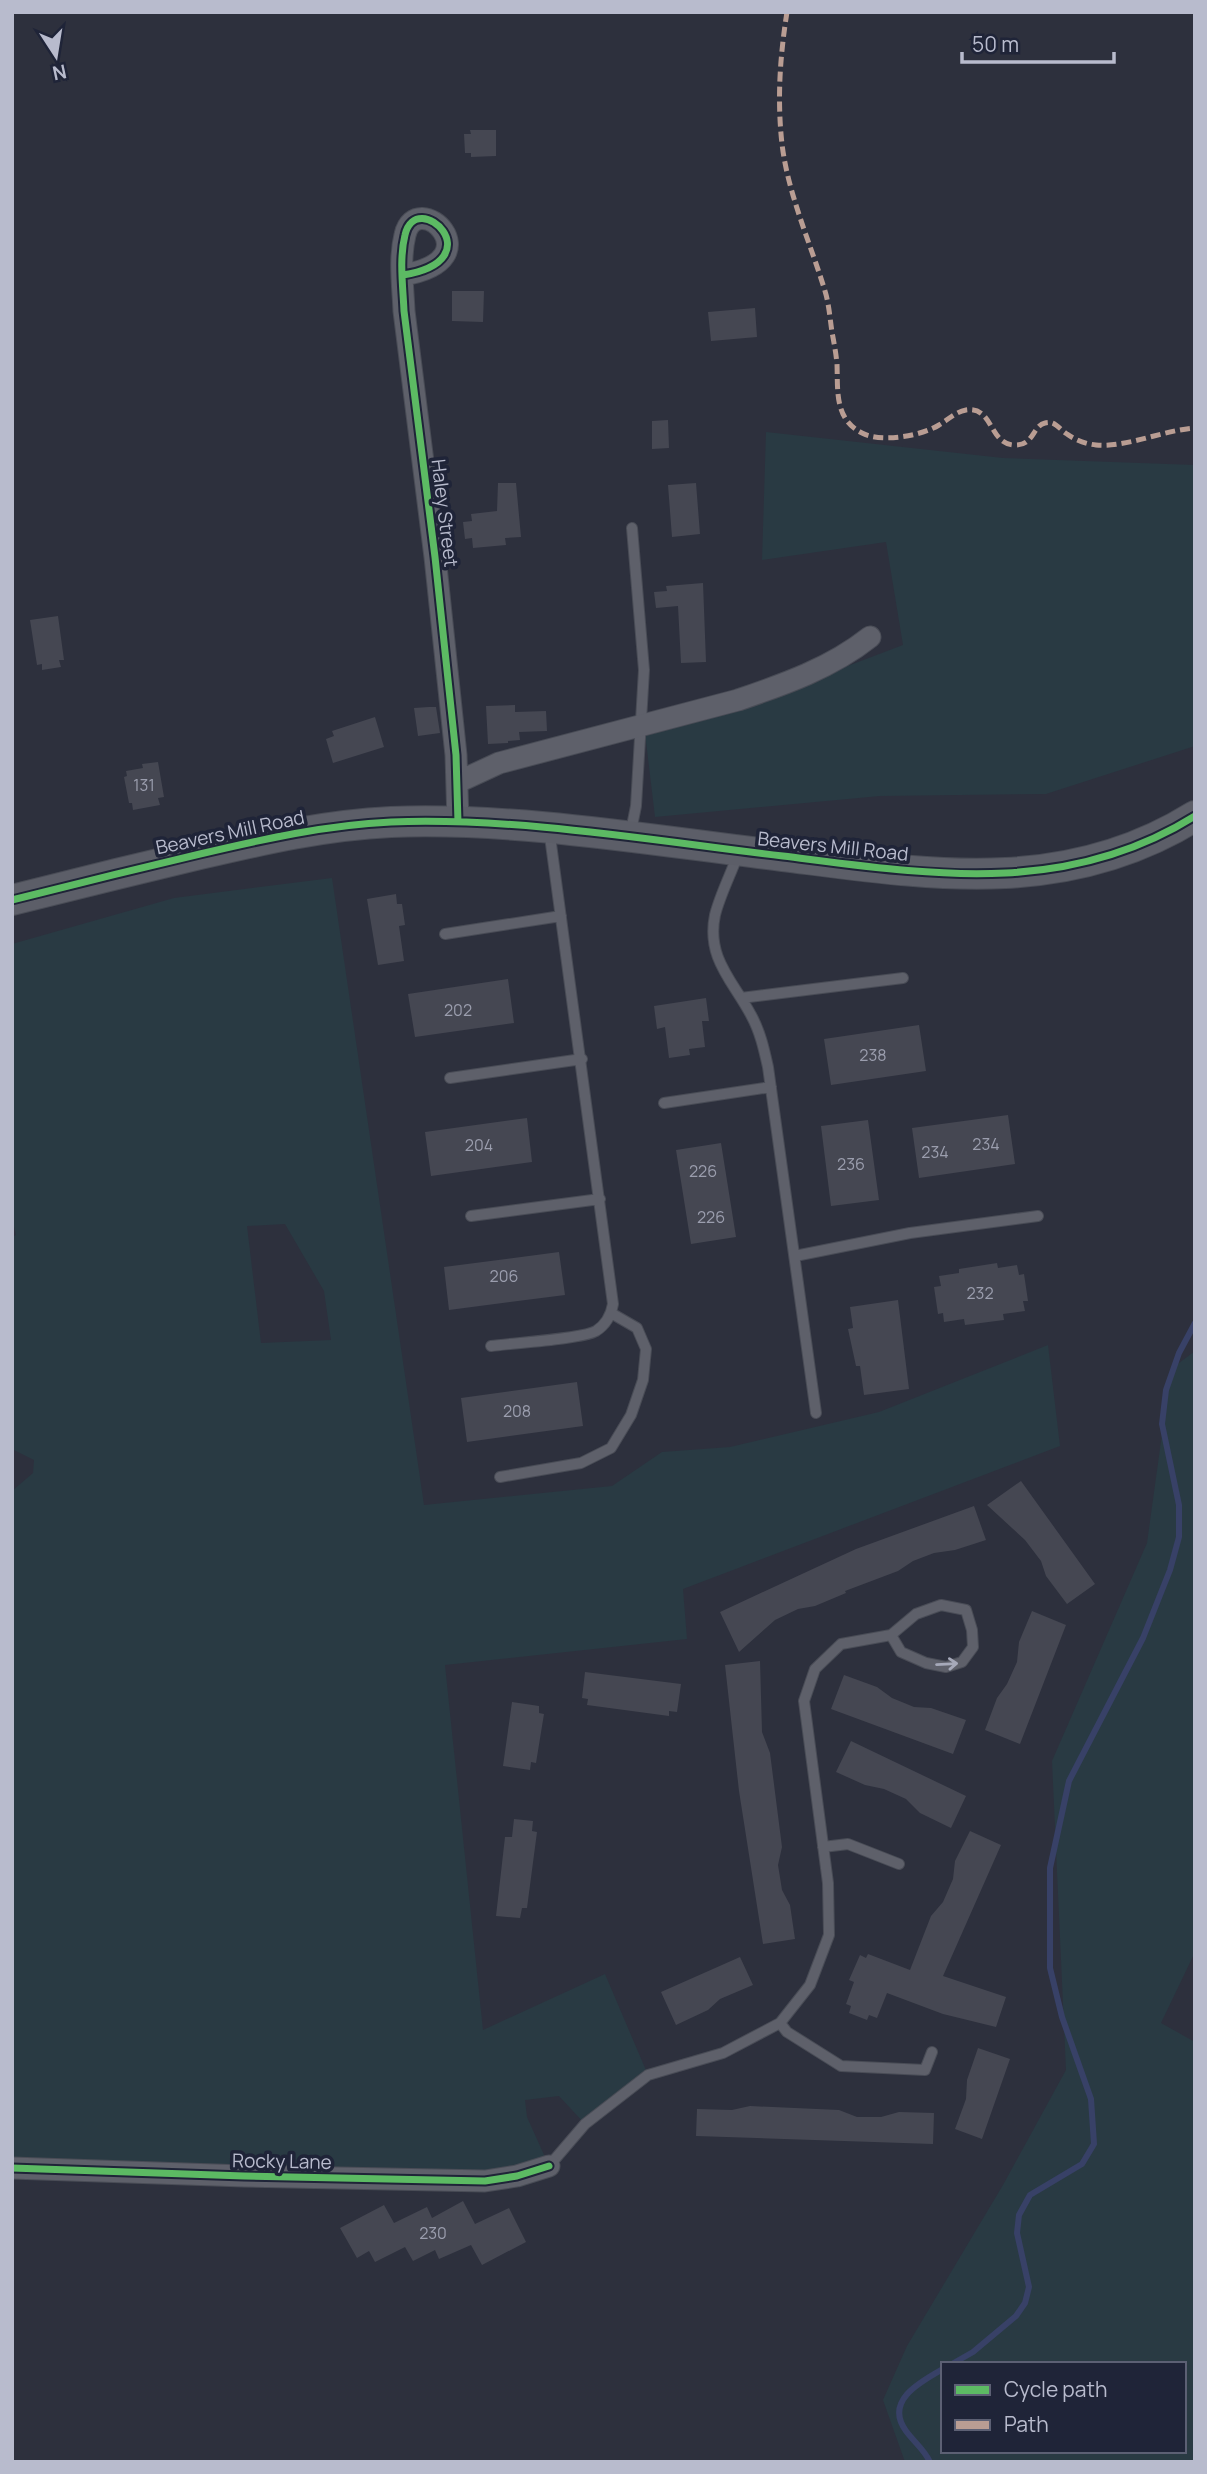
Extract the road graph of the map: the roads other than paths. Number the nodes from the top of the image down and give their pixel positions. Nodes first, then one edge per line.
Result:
1 (403, 275) dead end
2 (632, 528) dead end
3 (870, 637) dead end
4 (640, 725) junction
5 (458, 782) junction
6 (1195, 816) edge
7 (458, 822) junction
8 (549, 829) junction
9 (630, 838) junction
10 (739, 851) junction
11 (12, 900) edge
12 (561, 916) junction
13 (445, 934) dead end
14 (903, 978) dead end
15 (741, 998) junction
16 (582, 1059) junction
17 (450, 1078) dead end
18 (771, 1087) junction
19 (664, 1103) dead end
20 (600, 1199) junction
21 (471, 1216) dead end
22 (1038, 1216) dead end
23 (795, 1256) junction
24 (611, 1313) junction
25 (491, 1346) dead end
26 (816, 1413) dead end
27 (500, 1478) dead end
28 (891, 1635) junction
29 (824, 1847) junction
30 (899, 1864) dead end
31 (780, 2023) junction
32 (932, 2052) dead end
33 (549, 2166) joint
34 (12, 2168) edge

1 - 5 street, Haley Street
2 - 4 lane
3 - 4 street
4 - 5 street
4 - 9 lane
5 - 7 street
6 - 10 street, Beavers Mill Road
7 - 8 street, Beavers Mill Road
7 - 11 street, Beavers Mill Road
8 - 9 street, Beavers Mill Road
8 - 12 lane
9 - 10 street, Beavers Mill Road
10 - 15 lane
12 - 13 lane
12 - 16 lane
14 - 15 lane
15 - 18 lane
16 - 17 lane
16 - 20 lane
18 - 19 lane
18 - 23 lane
20 - 21 lane
20 - 24 lane
22 - 23 lane
23 - 26 lane
24 - 25 lane
24 - 27 lane
28 -> 28 lane
28 - 29 lane
29 - 30 lane
29 - 31 lane
31 - 32 lane
31 - 33 lane
33 - 34 street, Rocky Lane

